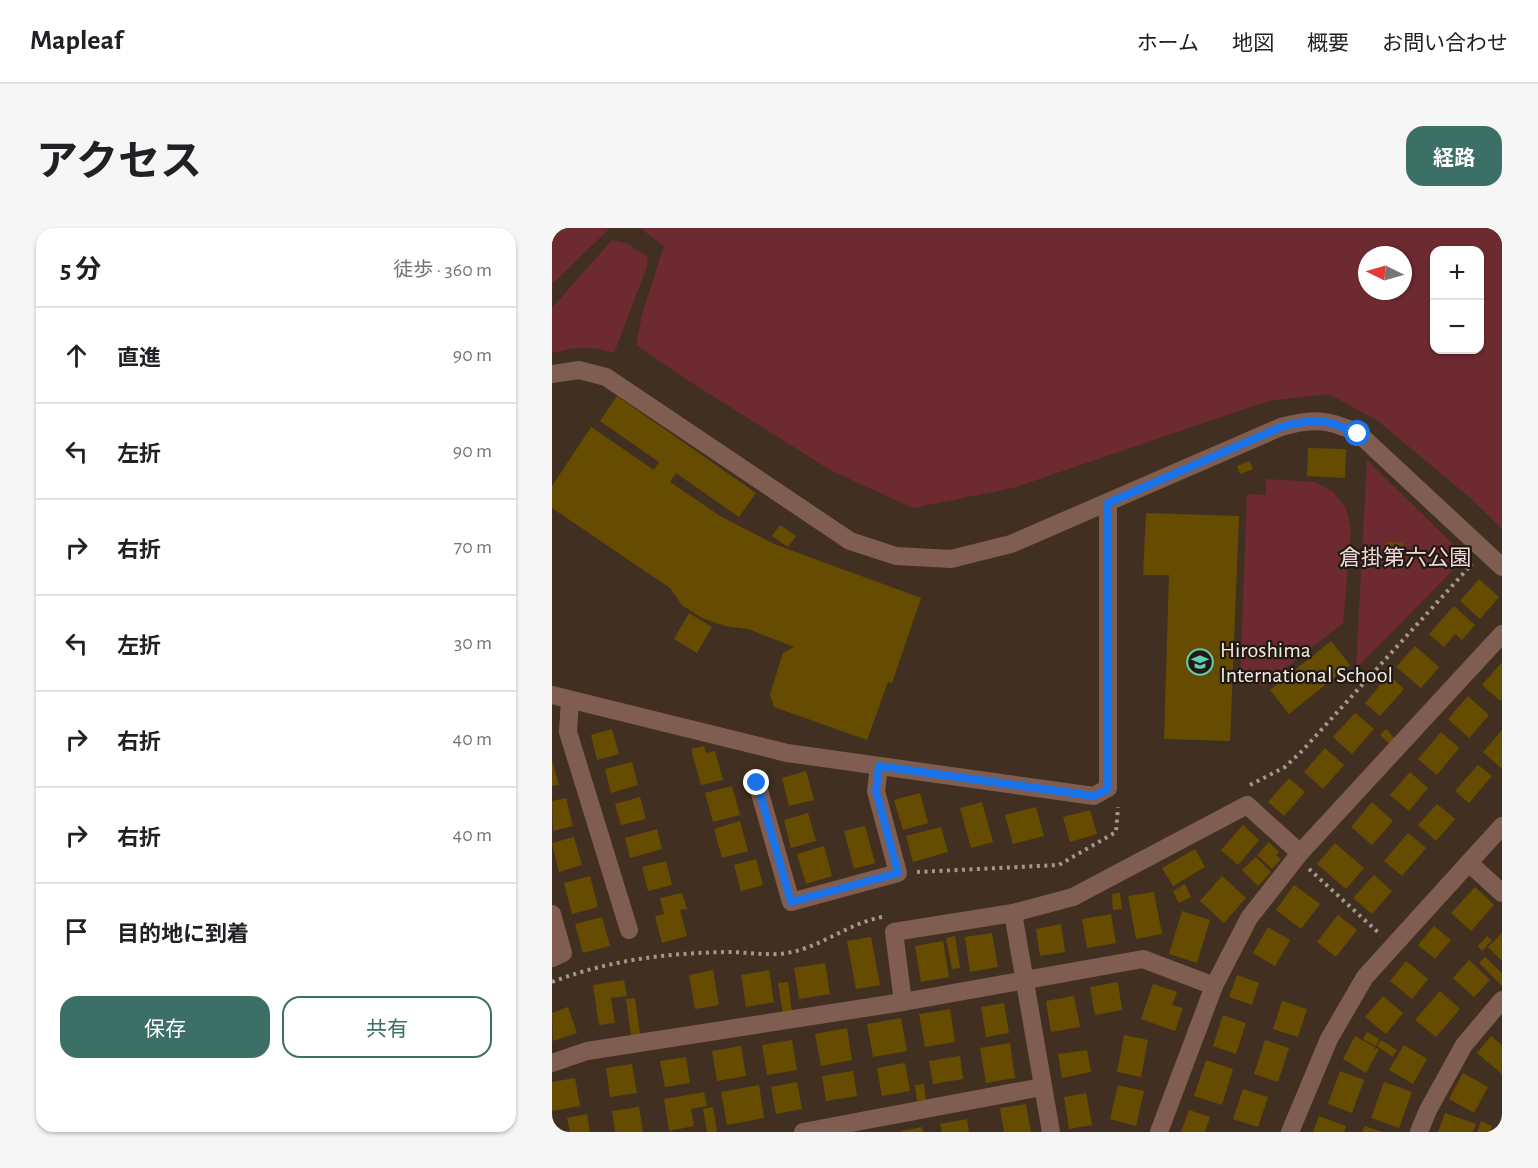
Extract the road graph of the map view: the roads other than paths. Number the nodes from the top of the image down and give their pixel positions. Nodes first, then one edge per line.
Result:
1 (552, 374) edge
2 (1108, 503) junction
3 (1502, 567) edge
4 (1502, 634) edge
5 (561, 697) edge
6 (879, 766) junction
7 (757, 783) dead end
8 (1502, 826) edge
9 (1298, 855) junction
10 (1468, 863) junction
11 (1502, 893) edge
12 (1013, 913) junction
13 (552, 914) edge
14 (629, 930) dead end
15 (552, 958) edge
16 (1025, 981) junction
17 (1214, 986) junction
18 (1502, 1000) edge
19 (903, 1002) junction
20 (552, 1063) edge
21 (1042, 1087) junction
22 (803, 1132) edge
23 (1051, 1132) edge
24 (1159, 1132) edge
25 (1290, 1132) edge
26 (1419, 1132) edge

1 - 2 street
2 - 3 street
2 - 6 street
4 - 9 street
5 - 6 street
5 - 14 street
6 - 7 street
8 - 10 street
9 - 12 street
9 - 17 street
10 - 11 street
10 - 25 street
12 - 16 street
12 - 19 street
13 - 15 street
16 - 17 street
16 - 19 street
16 - 21 street
17 - 24 street
18 - 26 street
19 - 20 street
21 - 22 street
21 - 23 street

